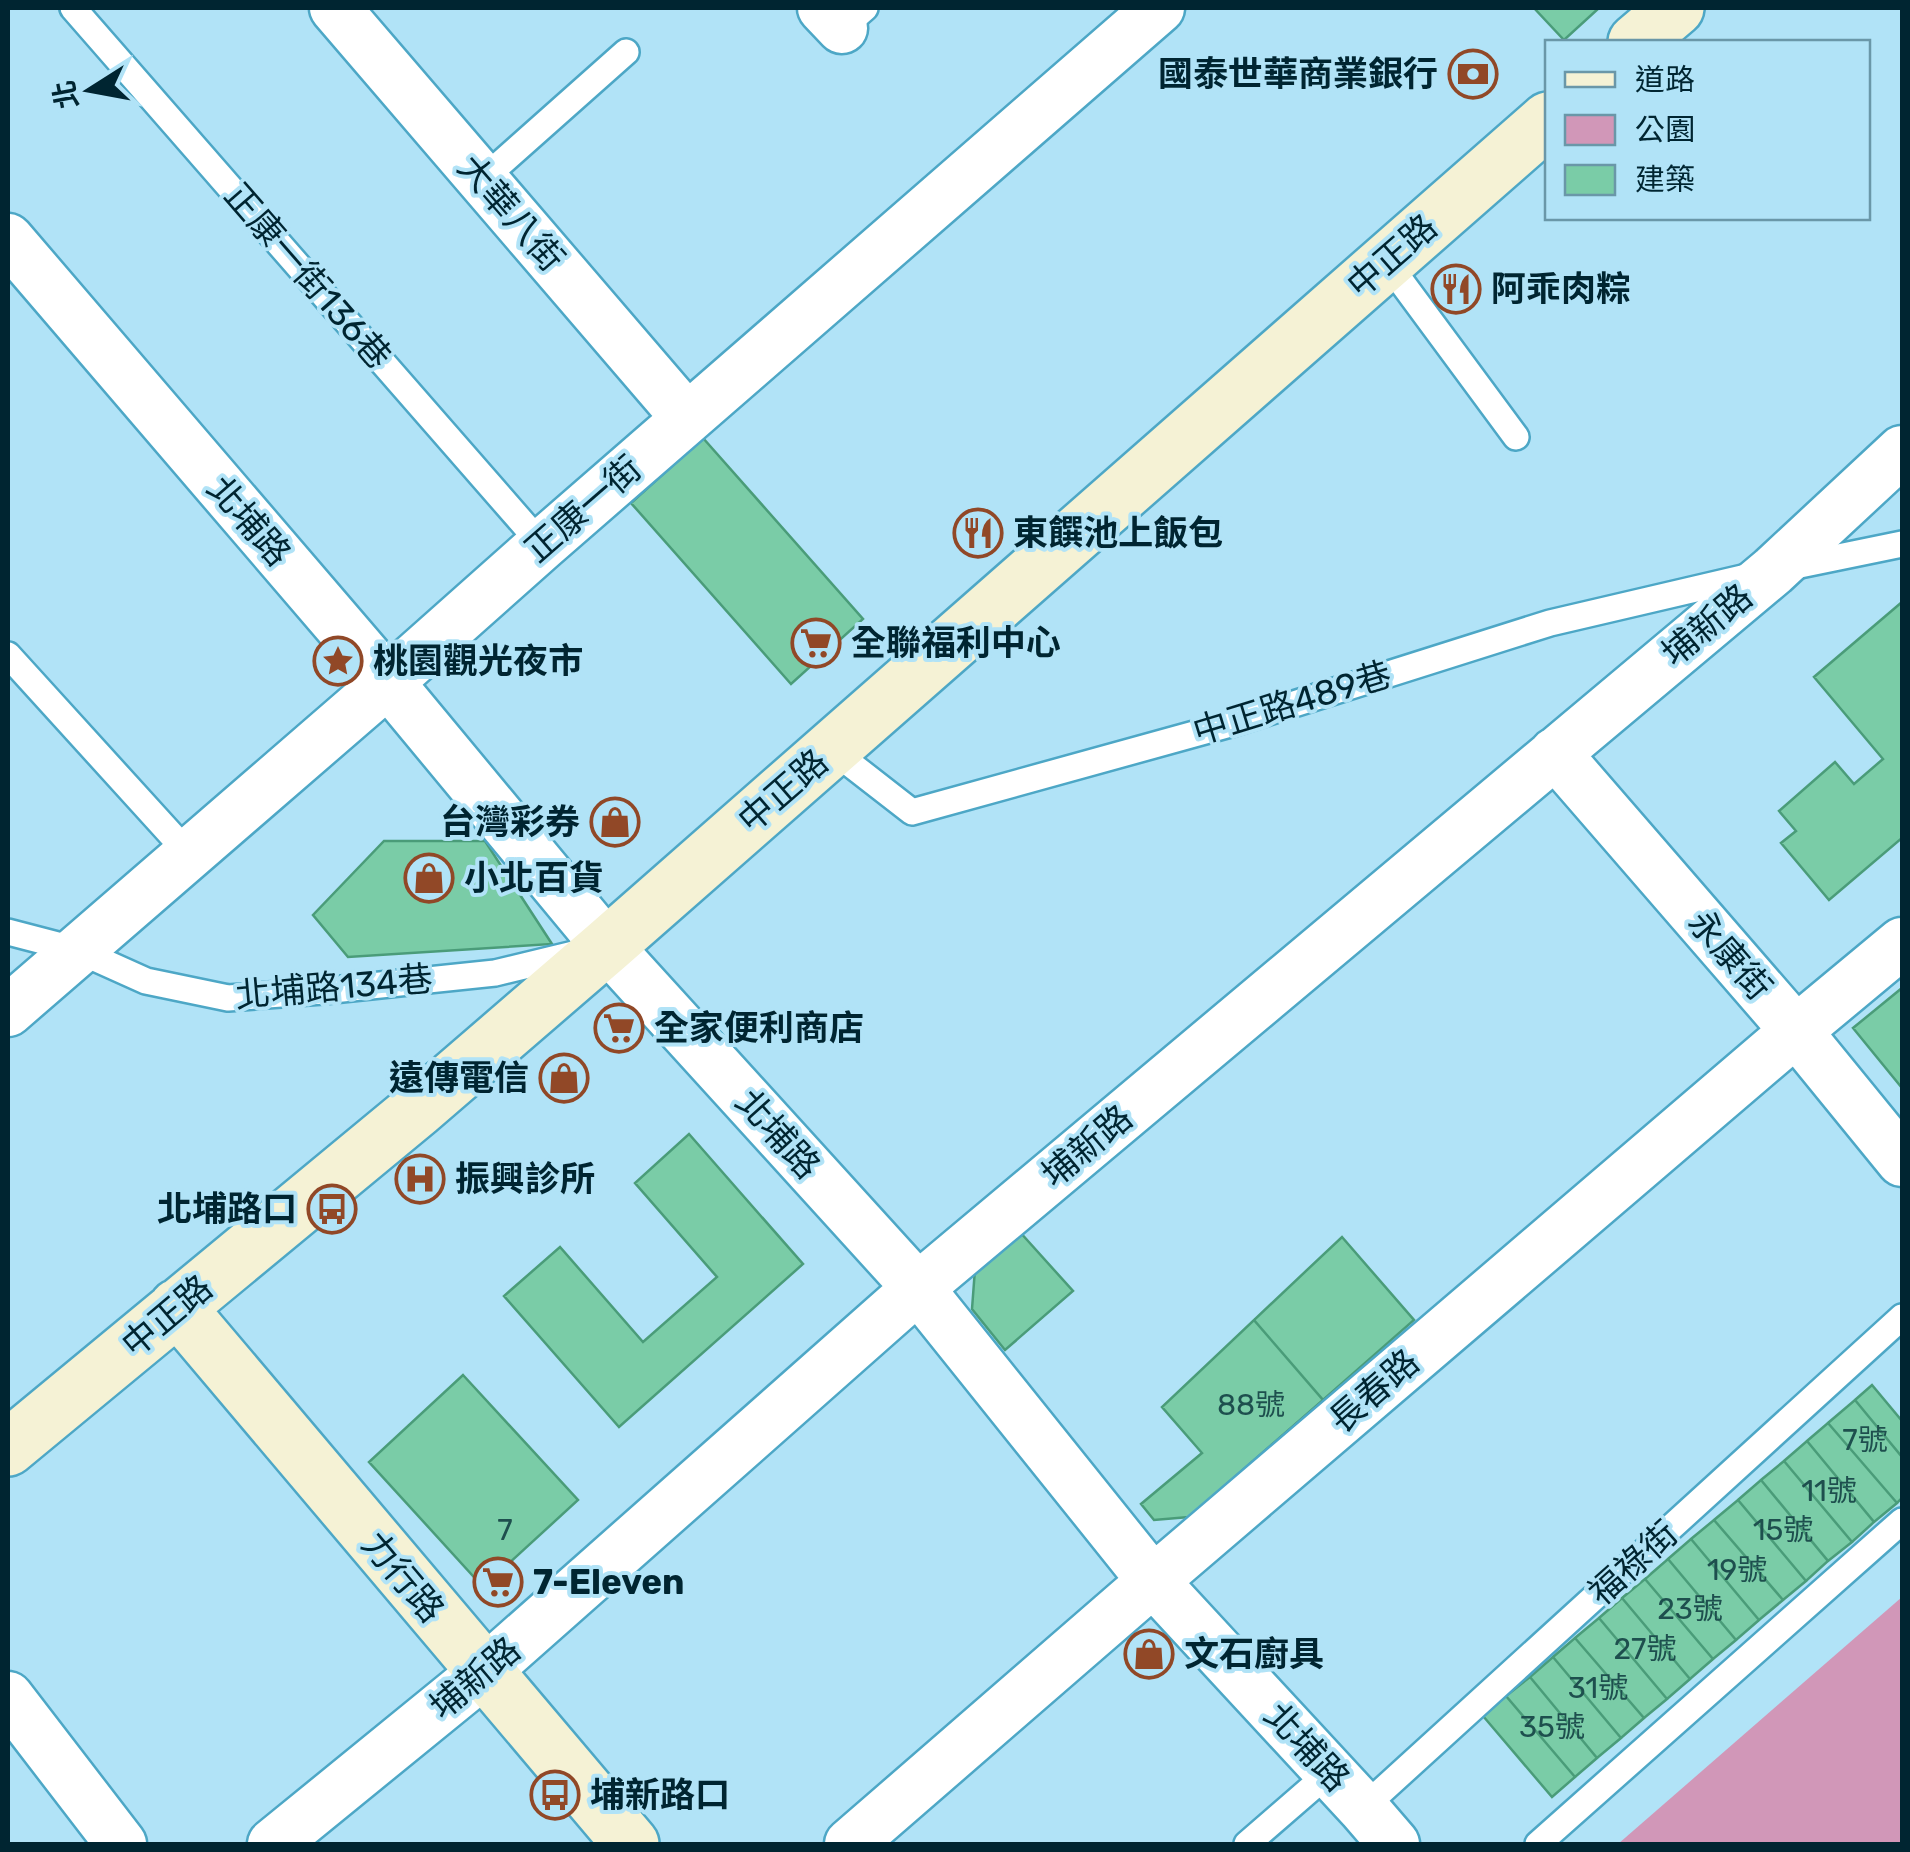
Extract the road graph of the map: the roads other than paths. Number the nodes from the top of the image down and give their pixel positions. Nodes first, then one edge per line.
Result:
1 (74, 8) edge
2 (335, 8) edge
3 (1159, 8) edge
4 (1676, 8) edge
5 (1638, 40) edge
6 (626, 52) dead end
7 (1545, 123) edge
8 (482, 180) junction
9 (8, 239) edge
10 (1386, 262) junction
11 (687, 418) junction
12 (1516, 437) dead end
13 (1902, 451) edge
14 (542, 544) junction
15 (1902, 544) edge
16 (1773, 570) junction
17 (8, 655) edge
18 (388, 682) junction
19 (831, 749) junction
20 (1554, 752) junction
21 (188, 853) junction
22 (8, 932) edge
23 (1902, 943) edge
24 (608, 946) junction
25 (77, 950) junction
26 (8, 1010) edge
27 (1796, 1031) junction
28 (1902, 1161) edge
29 (918, 1288) junction
30 (177, 1307) junction
31 (1902, 1317) edge
32 (8, 1448) edge
33 (1902, 1521) edge
34 (1152, 1581) junction
35 (484, 1672) junction
36 (8, 1697) edge
37 (1330, 1772) junction
38 (1379, 1826) edge
39 (121, 1844) edge
40 (273, 1844) edge
41 (631, 1844) edge
42 (850, 1844) edge
43 (1247, 1844) edge
44 (1538, 1844) edge

1 - 14 lane, 正康一街136巷
2 - 8 street, 大華八街
3 - 11 street, 正康一街
4 - 5 street
6 - 8 lane
7 - 10 street, 中正路
8 - 11 street, 大華八街
9 - 18 street, 北埔路
10 - 12 lane
10 - 19 street, 中正路
11 - 14 street, 正康一街
13 - 16 street, 埔新路
14 - 18 street, 正康一街
15 - 16 lane
16 - 19 lane, 中正路489巷
16 - 20 street, 埔新路
17 - 21 lane
18 - 21 street, 正康一街
18 - 24 street, 北埔路
19 - 24 street, 中正路
20 - 27 street, 永康街
20 - 29 street, 埔新路
21 - 25 street, 正康一街
22 - 25 lane, 北埔路134巷
23 - 27 street, 長春路
24 - 25 lane, 北埔路134巷
24 - 29 street, 北埔路
24 - 30 street, 中正路
25 - 26 street, 正康一街
27 - 28 street, 永康街
27 - 34 street, 長春路
29 - 34 street, 北埔路
29 - 35 street, 埔新路
30 - 32 street, 中正路
30 - 35 street, 力行路
31 - 38 lane, 福祿街
33 - 44 lane
34 - 37 street, 北埔路
34 - 42 street, 長春路
35 - 40 street, 埔新路
35 - 41 street, 力行路
36 - 39 street
37 - 38 street, 北埔路
37 - 43 lane

